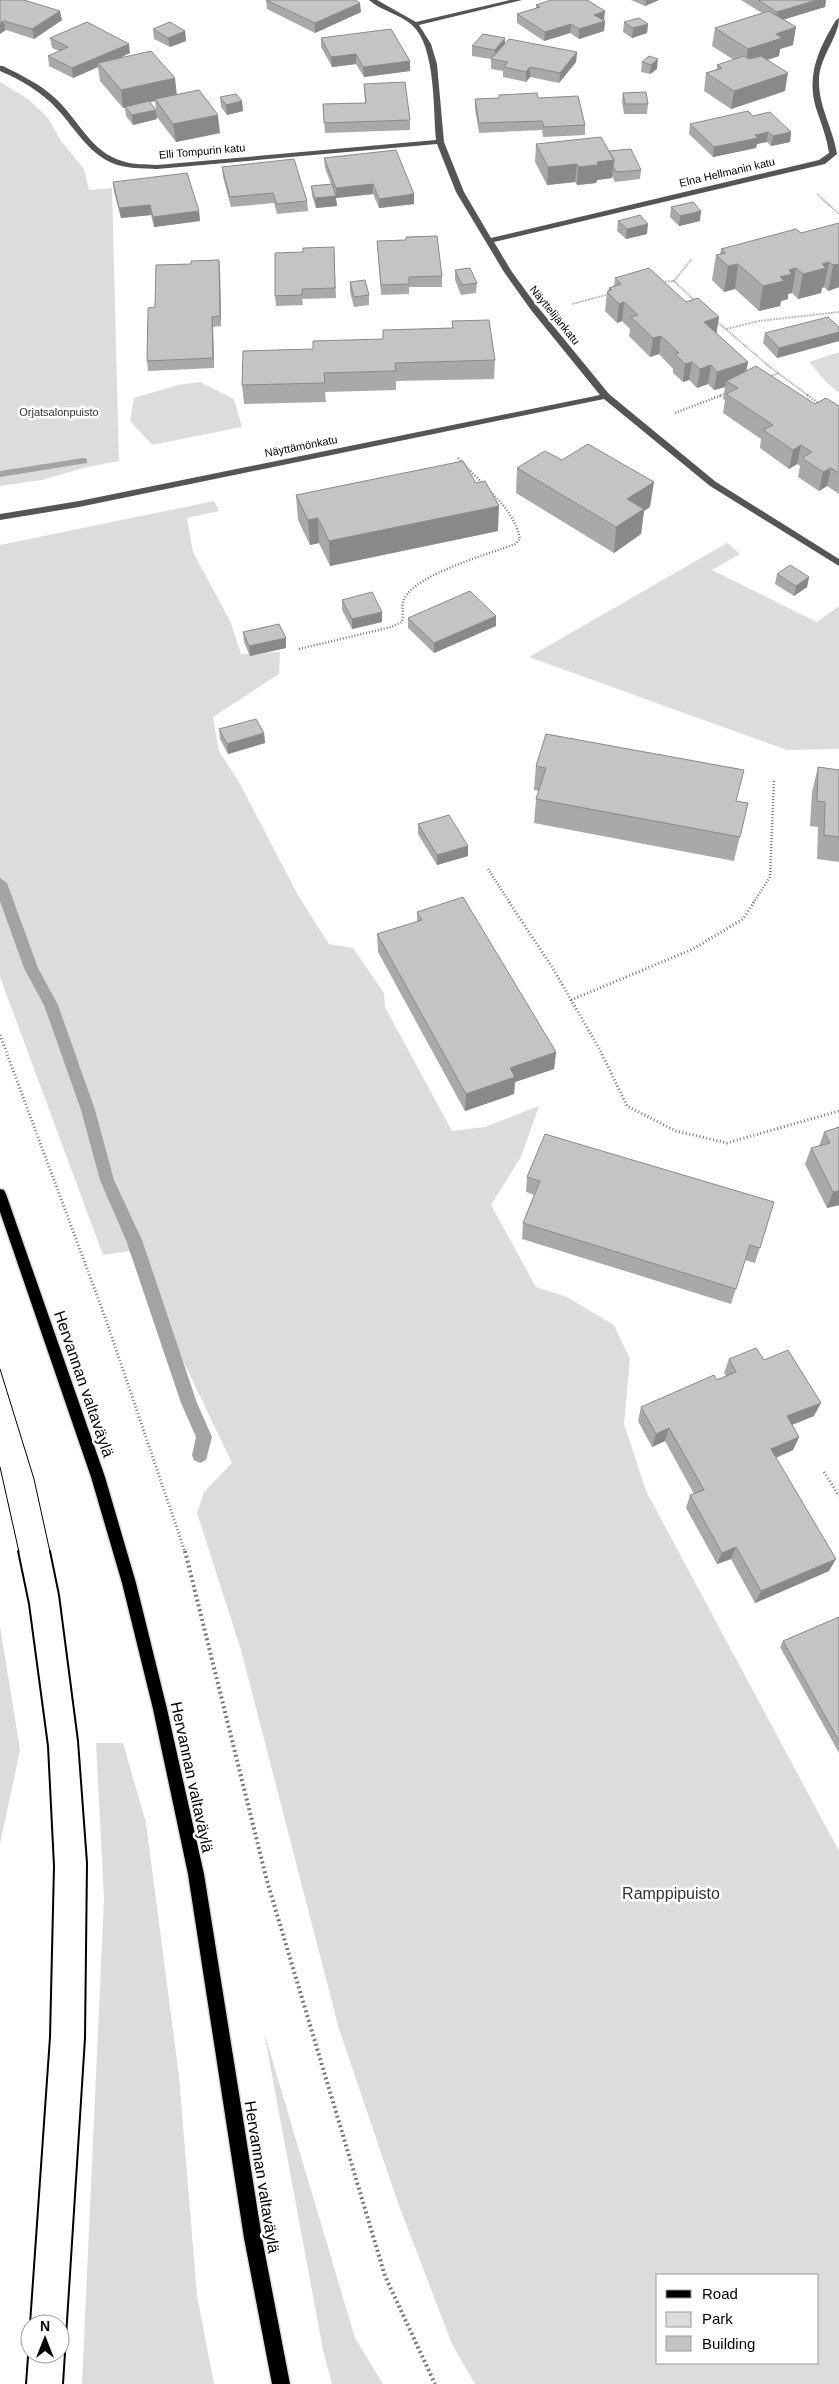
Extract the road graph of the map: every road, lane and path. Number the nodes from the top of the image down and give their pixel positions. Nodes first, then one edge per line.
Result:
1 (372, 0) edge
2 (519, 0) edge
3 (839, 20) edge
4 (415, 24) junction
5 (0, 68) edge
6 (440, 142) junction
7 (488, 241) junction
8 (691, 260) dead end
9 (674, 281) junction
10 (657, 282) edge
11 (612, 293) edge
12 (699, 305) edge
13 (568, 306) dead end
14 (839, 312) edge
15 (712, 317) edge
16 (725, 329) junction
17 (779, 373) junction
18 (762, 380) edge
19 (727, 393) edge
20 (606, 396) junction
21 (824, 408) edge
22 (675, 413) dead end
23 (431, 431) junction
24 (0, 517) edge
25 (839, 563) edge
26 (299, 649) dead end
27 (774, 781) dead end
28 (488, 869) dead end
29 (571, 1000) junction
30 (0, 1035) edge
31 (839, 1111) edge
32 (0, 1194) edge
33 (824, 1472) dead end
34 (839, 1496) edge
35 (281, 2384) edge
36 (435, 2384) edge

1 - 4 street, Näyttelijänkatu
2 - 4 street
3 - 7 street, Elna Hellmanin katu
4 - 6 street, Näyttelijänkatu
5 - 6 street, Elli Tompurin katu
6 - 7 street, Näyttelijänkatu
7 - 20 street, Näyttelijänkatu
8 - 9 path
9 - 10 path
9 - 12 path
11 - 13 path
14 - 16 path
15 - 16 path
16 - 17 path
17 - 18 path
17 - 21 path
19 - 22 path
20 - 23 street, Näyttämönkatu
20 - 25 street, Näyttelijänkatu
23 - 24 street, Näyttämönkatu
23 - 26 path
27 - 29 path
28 - 29 path
29 - 31 path
30 - 36 path
32 - 35 main road, Hervannan valtaväylä
33 - 34 path

